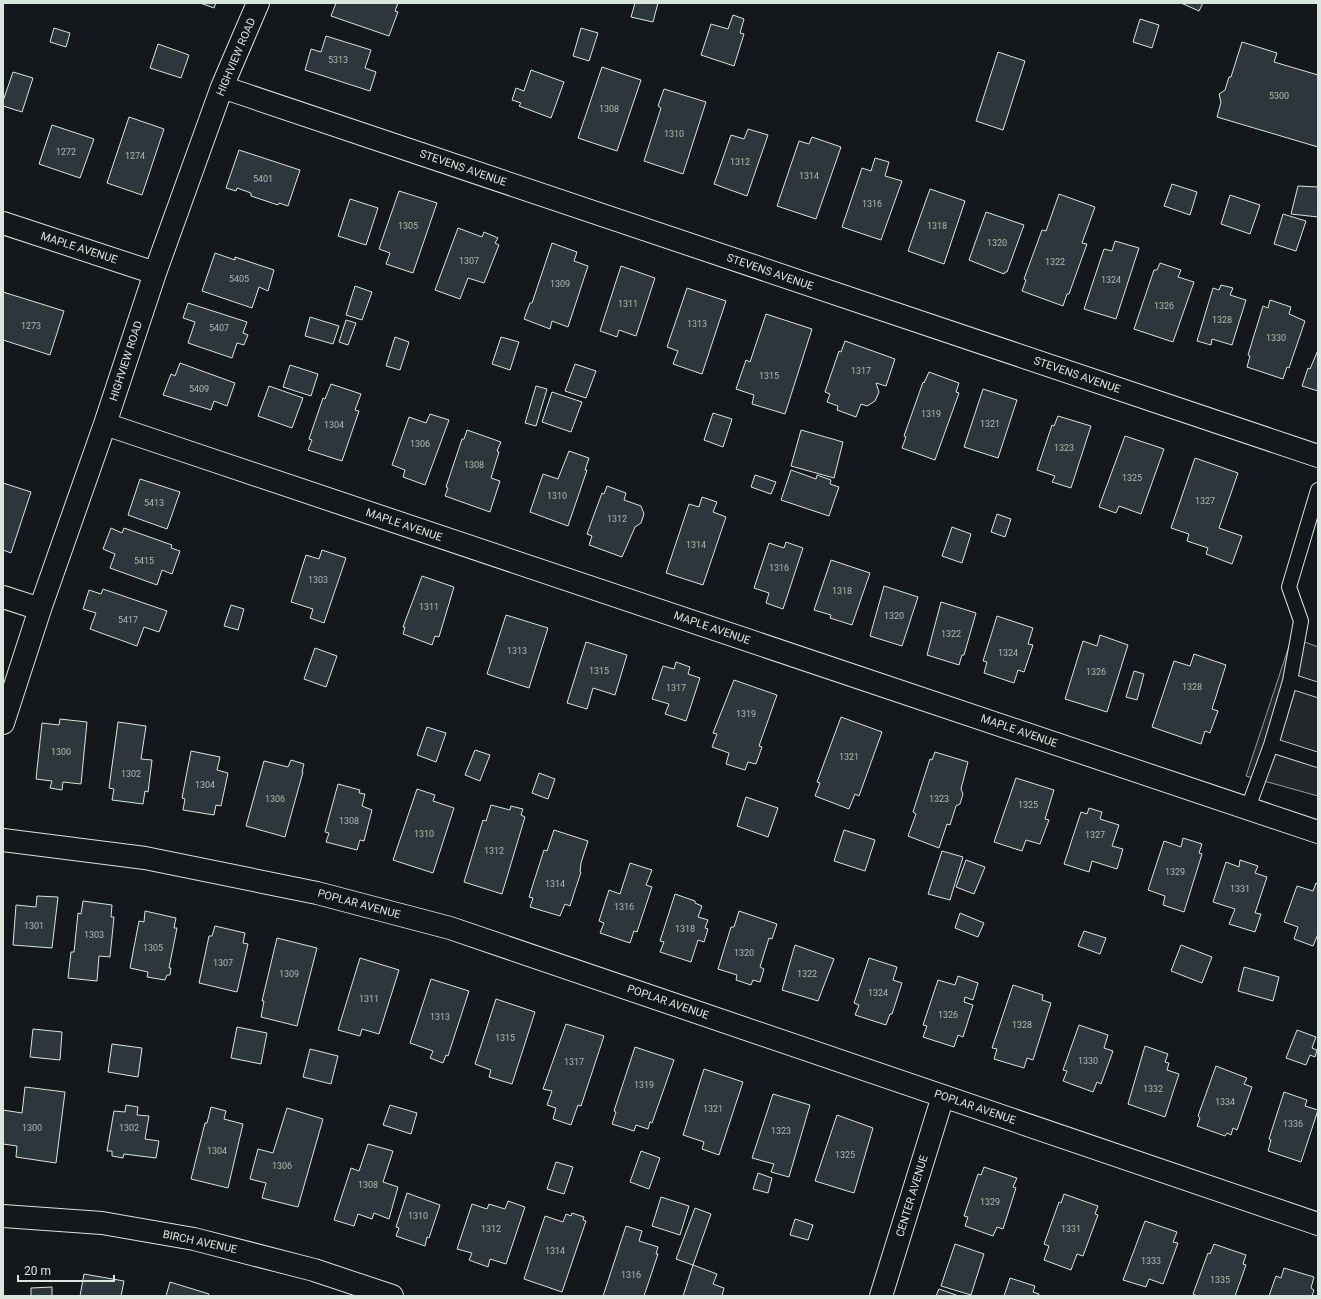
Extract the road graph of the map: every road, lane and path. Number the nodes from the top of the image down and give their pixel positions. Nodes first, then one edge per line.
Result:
1 (258, 3) edge
2 (222, 87) junction
3 (3, 223) edge
4 (155, 273) junction
5 (105, 424) junction
6 (1318, 456) edge
7 (1318, 490) edge
8 (3, 597) edge
9 (40, 608) junction
10 (1290, 682) junction
11 (1318, 690) edge
12 (3, 723) edge
13 (1271, 745) junction
14 (1318, 760) edge
15 (1248, 808) junction
16 (1318, 832) edge
17 (3, 840) edge
18 (943, 1096) junction
19 (3, 1216) edge
20 (1318, 1224) edge
21 (392, 1296) edge
22 (881, 1296) edge

1 - 2 street, HIGHVIEW ROAD
2 - 4 street, HIGHVIEW ROAD
2 - 6 street, STEVENS AVENUE
3 - 4 street, MAPLE AVENUE
4 - 5 street, HIGHVIEW ROAD
5 - 9 street, HIGHVIEW ROAD
5 - 15 street, MAPLE AVENUE
7 - 10 lane
8 - 9 street
9 - 12 street, HIGHVIEW ROAD
10 - 11 lane
10 - 13 lane
13 - 14 lane
13 - 15 lane
15 - 16 street, MAPLE AVENUE
17 - 18 street, POPLAR AVENUE
18 - 20 street, POPLAR AVENUE
18 - 22 street, CENTER AVENUE
19 - 21 street, BIRCH AVENUE

